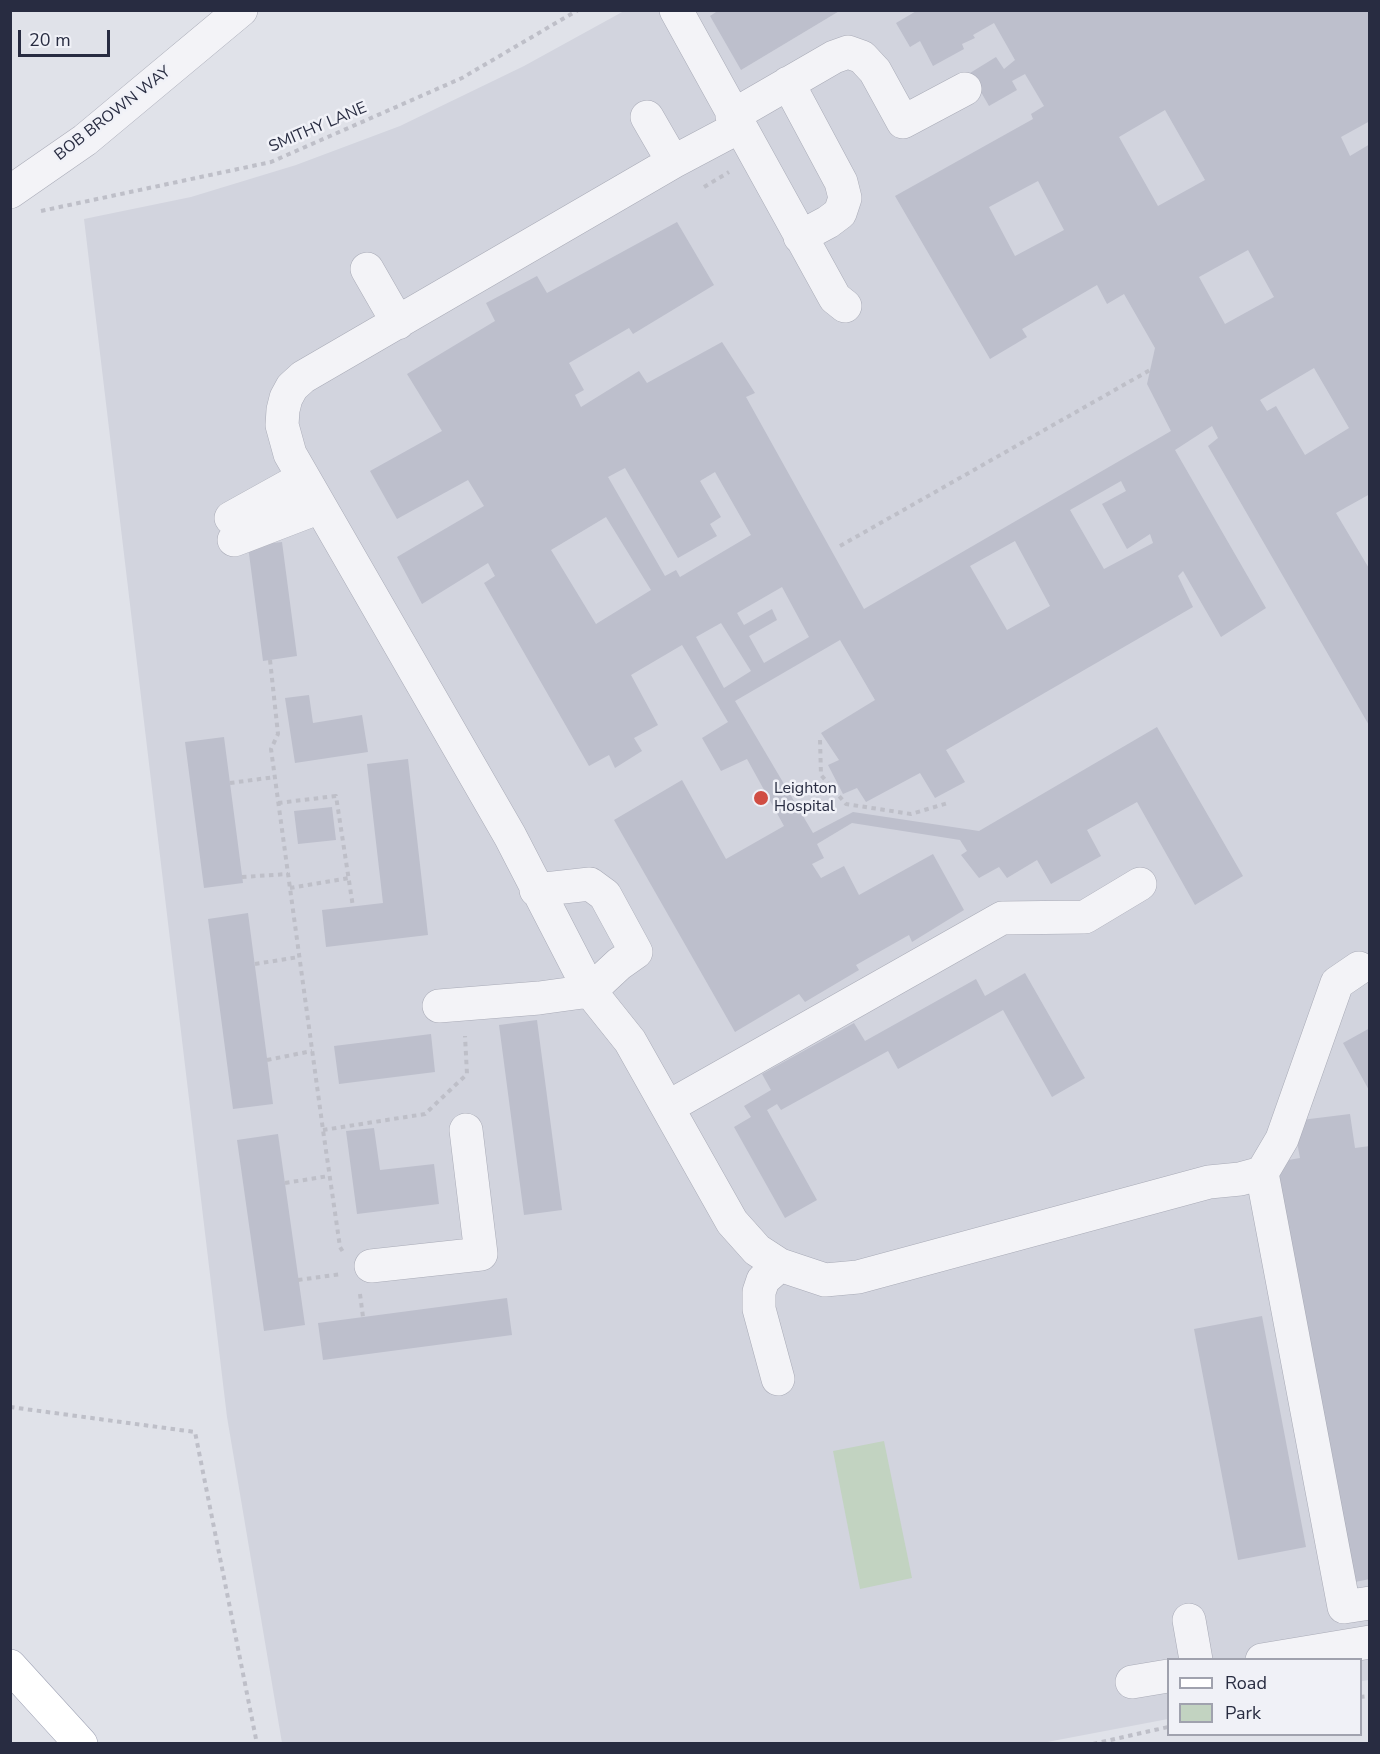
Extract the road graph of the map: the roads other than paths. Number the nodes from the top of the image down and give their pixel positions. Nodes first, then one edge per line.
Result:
1 (241, 10) edge
2 (676, 10) edge
3 (788, 83) junction
4 (965, 89) dead end
5 (646, 117) dead end
6 (736, 122) junction
7 (674, 162) junction
8 (22, 202) edge
9 (800, 237) junction
10 (367, 269) dead end
11 (838, 305) dead end
12 (398, 323) junction
13 (303, 478) junction
14 (320, 507) junction
15 (1140, 884) dead end
16 (536, 890) junction
17 (1359, 968) dead end
18 (590, 991) junction
19 (450, 1005) road end
20 (668, 1107) junction
21 (466, 1130) dead end
22 (1262, 1173) junction
23 (780, 1264) junction
24 (355, 1271) road end
25 (778, 1379) dead end
26 (1370, 1603) edge
27 (1189, 1620) dead end
28 (1370, 1642) edge
29 (1196, 1658) edge
30 (1268, 1658) edge
31 (10, 1666) edge
32 (1167, 1676) edge
33 (1132, 1682) dead end
34 (81, 1743) edge

1 - 8 street, BOB BROWN WAY
2 - 6 street
3 - 4 street
3 - 6 street
3 - 9 street
5 - 7 street
6 - 7 street
6 - 9 street
7 - 12 street
9 - 11 street
10 - 12 street
12 - 13 street
13 - 14 street
13 - 14 street
14 - 16 street
15 - 20 street
16 - 18 street
16 - 18 street
17 - 22 street
18 - 19 street
18 - 20 street
20 - 23 street
21 - 24 street
22 - 23 street
22 - 26 street
23 - 25 street
27 - 29 street
28 - 30 street
31 - 34 main road
32 - 33 street

